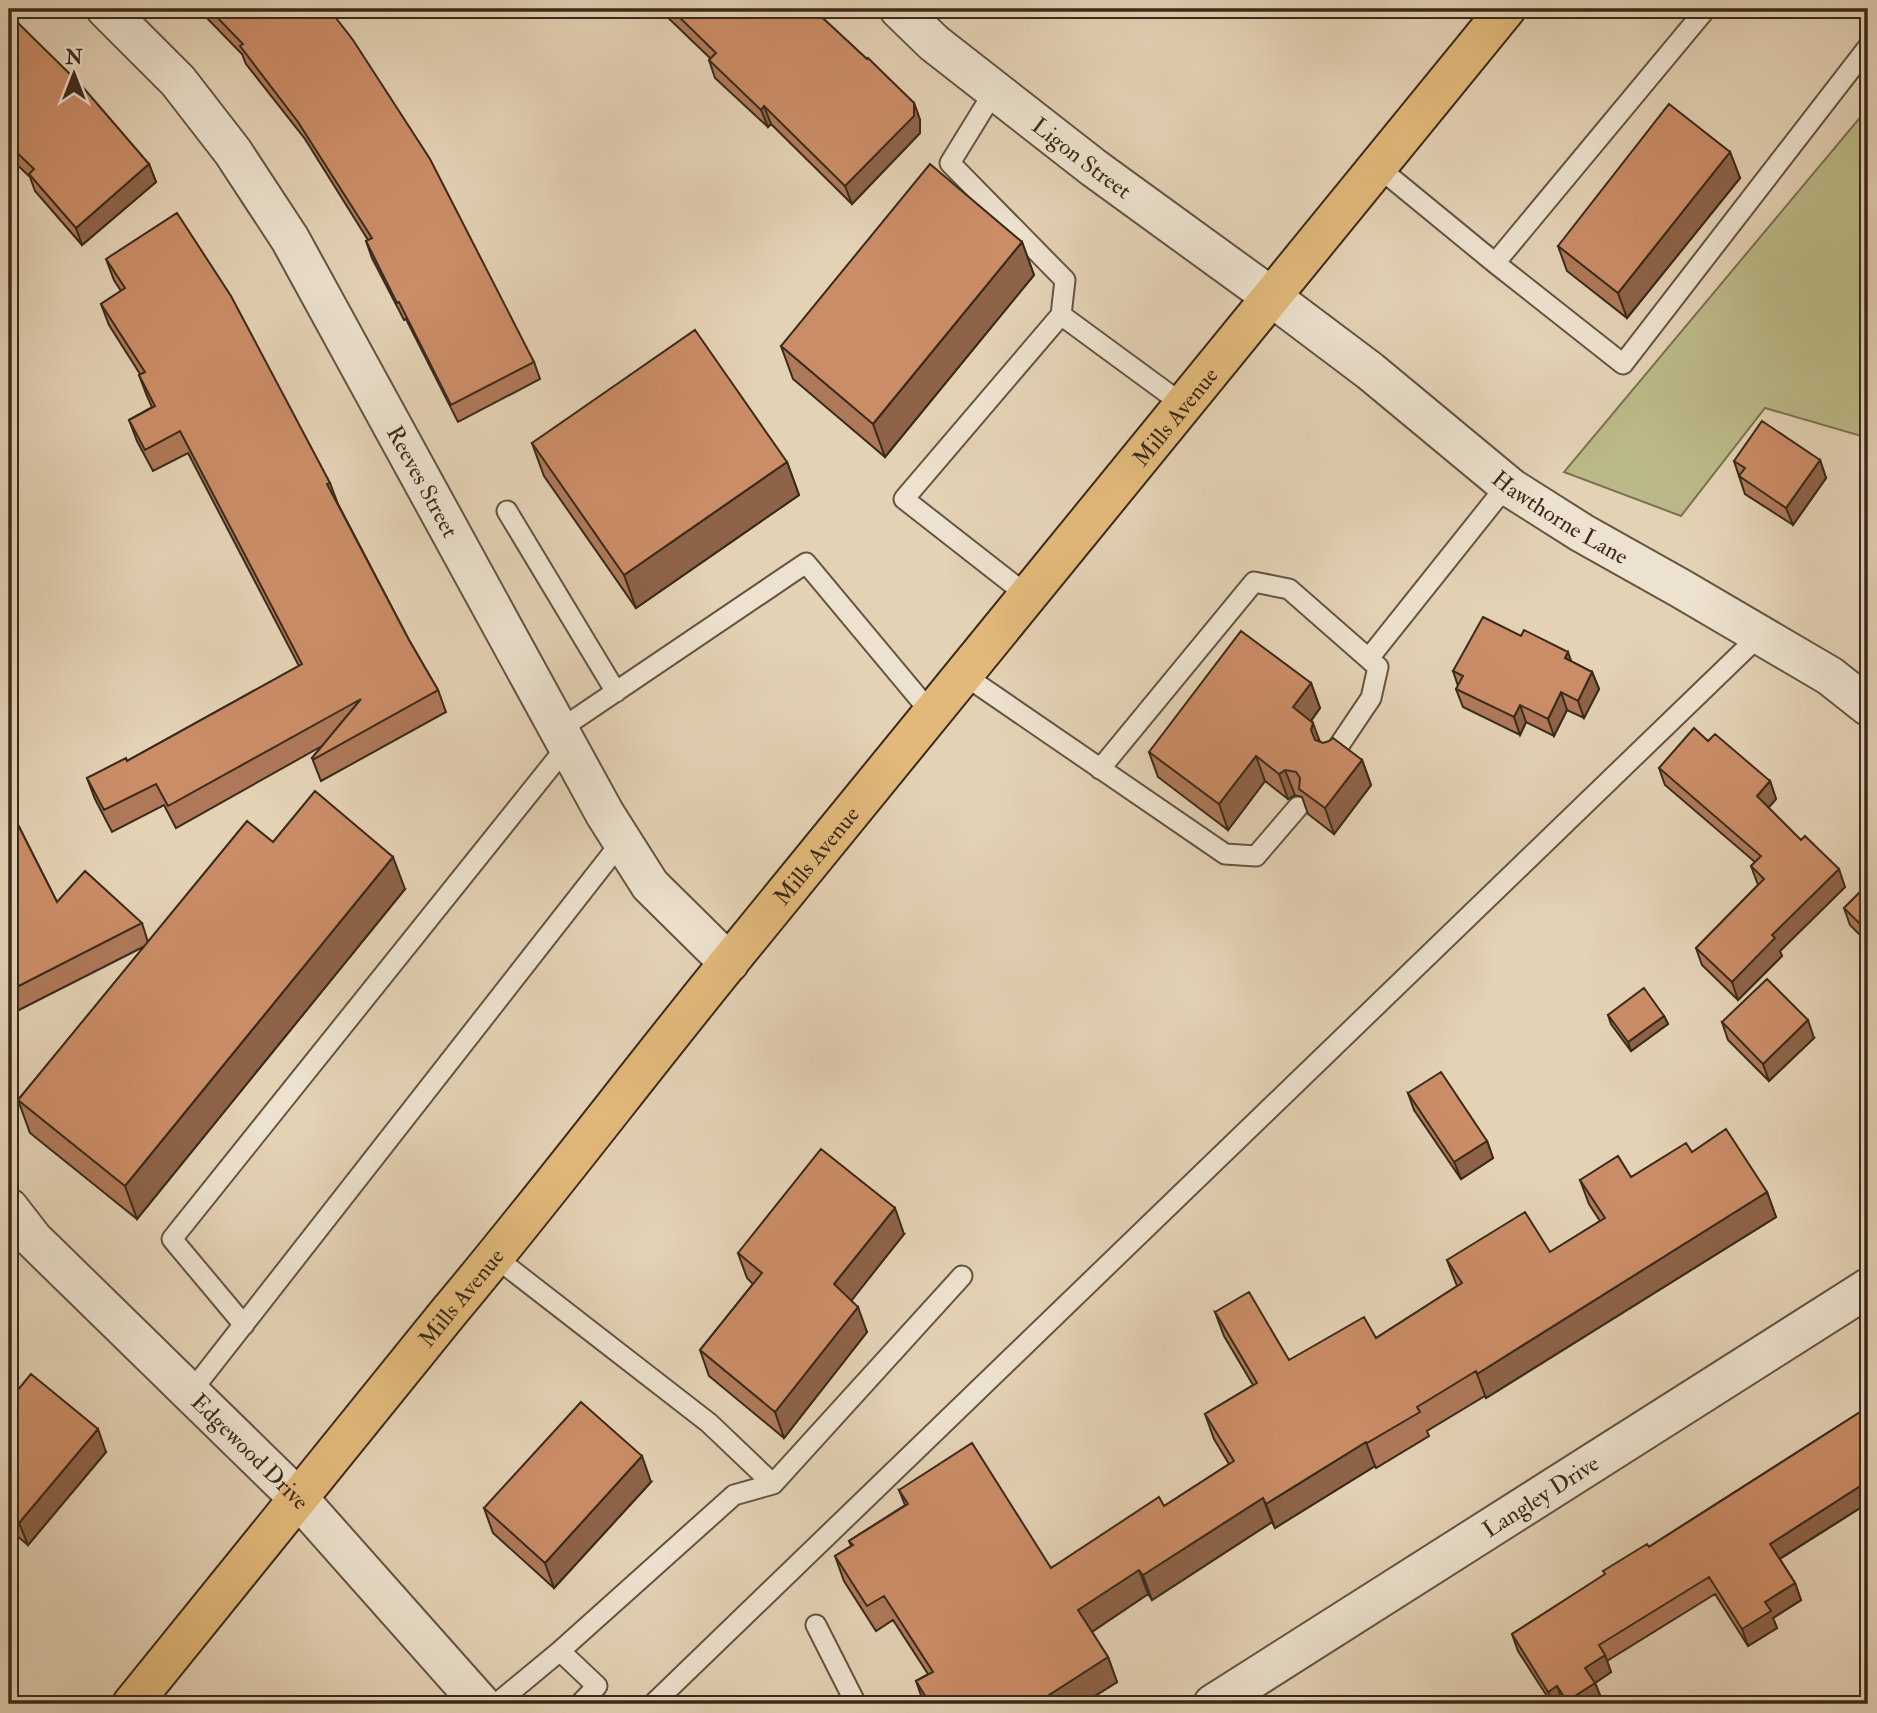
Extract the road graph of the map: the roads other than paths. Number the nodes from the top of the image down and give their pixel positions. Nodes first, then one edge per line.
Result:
1 (106, 9) edge
2 (899, 9) edge
3 (1506, 9) edge
4 (1706, 9) edge
5 (1868, 47) edge
6 (995, 90) junction
7 (1378, 167) junction
8 (1495, 263) junction
9 (1273, 298) junction
10 (1061, 315) junction
11 (1185, 406) junction
12 (1507, 485) junction
13 (507, 511) dead end
14 (1028, 596) junction
15 (1759, 636) junction
16 (1369, 658) junction
17 (964, 675) junction
18 (616, 692) junction
19 (1868, 706) edge
20 (932, 715) junction
21 (563, 738) junction
22 (1332, 756) edge
23 (1100, 769) junction
24 (1298, 807) edge
25 (622, 841) junction
26 (729, 962) junction
27 (9, 1208) edge
28 (495, 1257) junction
29 (962, 1276) dead end
30 (1868, 1288) edge
31 (244, 1325) junction
32 (190, 1393) junction
33 (773, 1484) junction
34 (298, 1498) junction
35 (816, 1625) dead end
36 (560, 1651) junction
37 (132, 1704) edge
38 (481, 1704) edge
39 (496, 1704) edge
40 (580, 1704) edge
41 (653, 1704) edge
42 (856, 1704) edge
43 (1213, 1704) edge

1 - 21 street, Reeves Street
2 - 6 street, Ligon Street
3 - 7 main road, Mills Avenue
4 - 8 lane
5 - 8 lane
6 - 9 street, Ligon Street
6 - 10 lane
7 - 8 lane
7 - 9 main road, Mills Avenue
9 - 11 main road, Mills Avenue
9 - 12 street, Hawthorne Lane
10 - 11 lane
10 - 14 lane
11 - 14 main road, Mills Avenue
12 - 15 street, Hawthorne Lane
12 - 16 lane
13 - 18 lane
14 - 17 main road, Mills Avenue
15 - 19 street, Hawthorne Lane
15 - 41 lane
16 - 22 lane
16 - 23 lane
17 - 20 main road, Mills Avenue
17 - 23 lane
18 - 20 lane
18 - 21 lane
20 - 26 main road, Mills Avenue
21 - 25 street, Reeves Street
21 - 31 lane
23 - 24 lane
25 - 26 street, Reeves Street
25 - 31 lane
26 - 28 main road, Mills Avenue
27 - 32 street, Edgewood Drive
28 - 33 lane
28 - 34 main road, Mills Avenue
29 - 33 lane
30 - 43 street, Langley Drive
31 - 32 lane
32 - 34 street, Edgewood Drive
33 - 36 lane
34 - 37 main road, Mills Avenue
34 - 38 street, Edgewood Drive
35 - 42 lane
36 - 39 lane
36 - 40 lane

